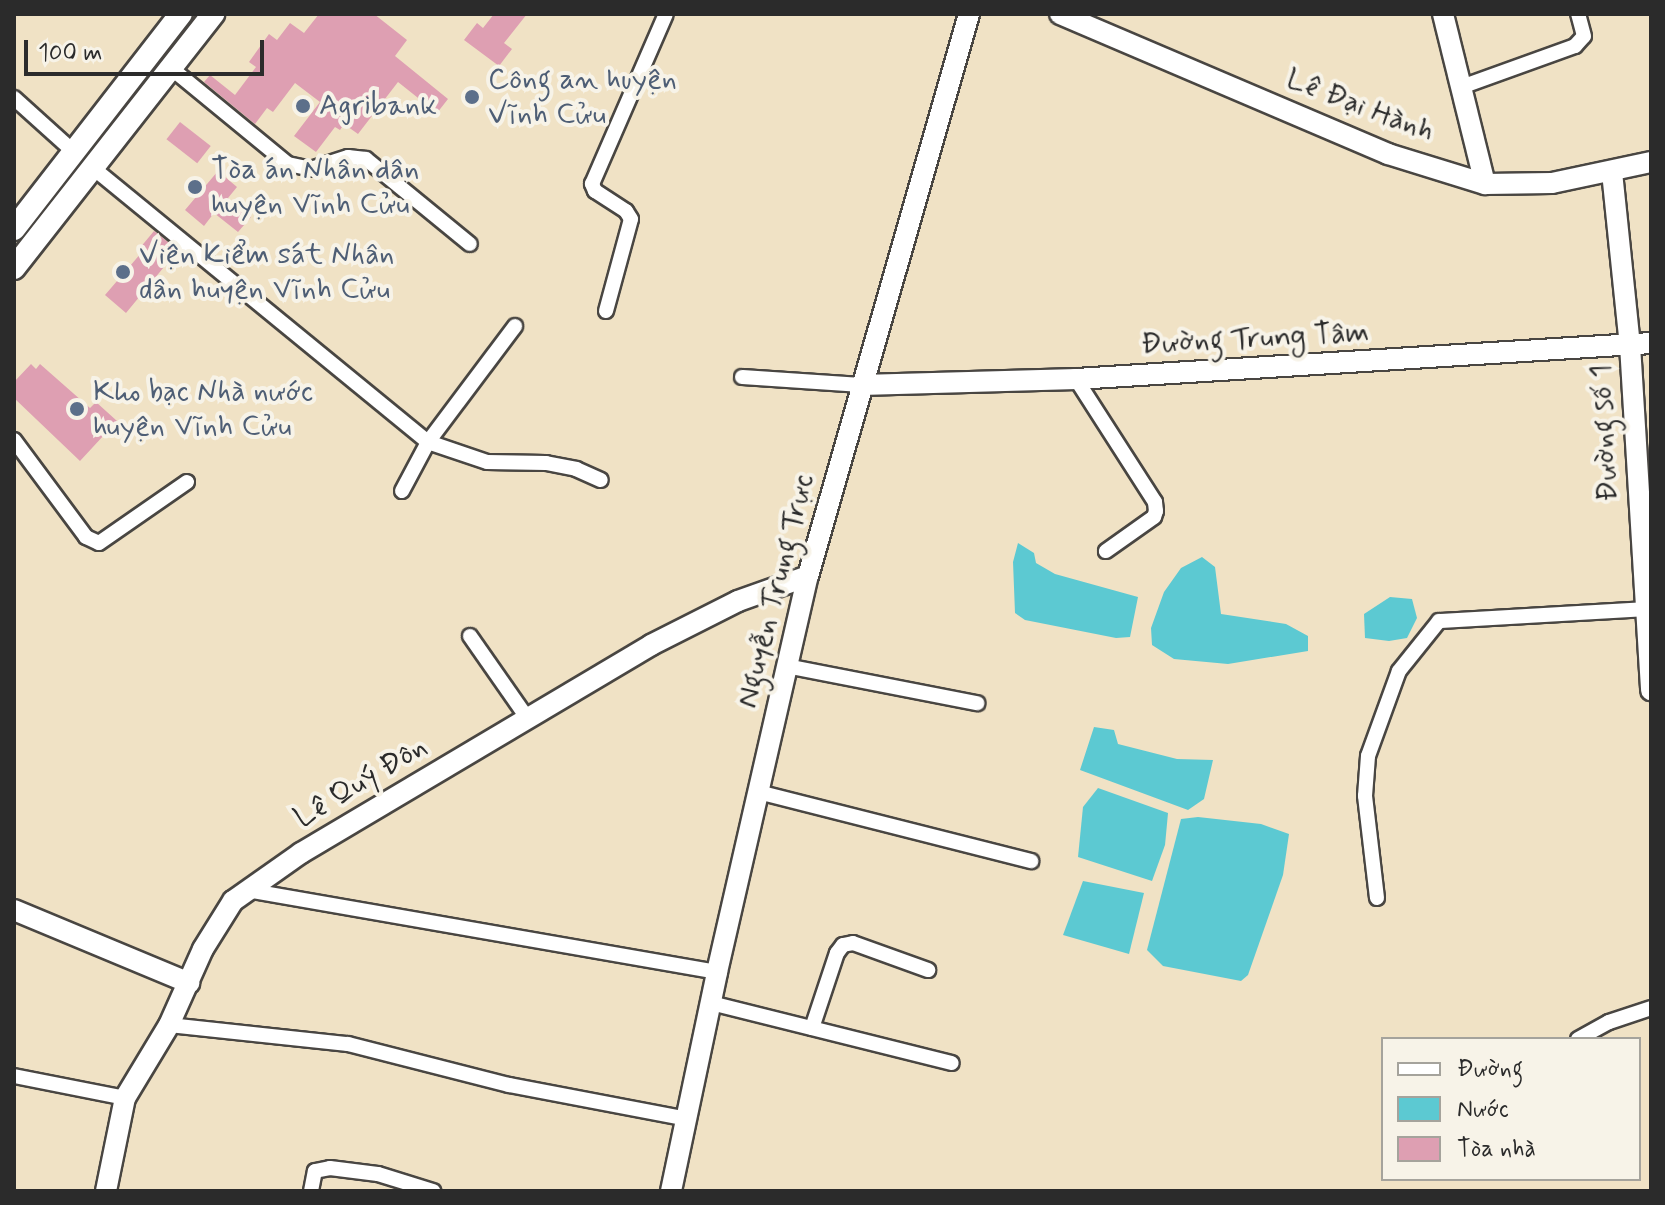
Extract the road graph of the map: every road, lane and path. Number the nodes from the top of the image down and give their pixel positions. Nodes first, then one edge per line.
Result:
1 (181, 14) edge
2 (213, 14) edge
3 (666, 14) edge
4 (969, 14) edge
5 (1060, 14) edge
6 (1443, 14) edge
7 (1578, 14) edge
8 (171, 68) junction
9 (1464, 86) junction
10 (14, 98) edge
11 (74, 152) junction
12 (1651, 162) edge
13 (92, 167) junction
14 (1612, 172) junction
15 (1485, 184) junction
16 (14, 229) edge
17 (470, 244) dead end
18 (14, 268) edge
19 (606, 311) dead end
20 (515, 326) dead end
21 (1651, 343) edge
22 (1630, 345) junction
23 (742, 377) dead end
24 (1076, 379) junction
25 (862, 385) junction
26 (14, 440) edge
27 (428, 442) junction
28 (601, 480) dead end
29 (187, 482) dead end
30 (402, 491) dead end
31 (1106, 551) dead end
32 (808, 576) junction
33 (1648, 609) edge
34 (470, 636) dead end
35 (786, 666) junction
36 (1651, 690) edge
37 (977, 703) dead end
38 (528, 719) junction
39 (758, 792) junction
40 (1031, 861) dead end
41 (247, 890) junction
42 (1377, 898) dead end
43 (14, 910) edge
44 (928, 970) dead end
45 (717, 972) junction
46 (189, 983) junction
47 (711, 1003) junction
48 (1651, 1008) edge
49 (169, 1025) junction
50 (812, 1028) junction
51 (1582, 1037) edge
52 (952, 1063) dead end
53 (14, 1076) edge
54 (125, 1098) junction
55 (687, 1119) junction
56 (106, 1191) edge
57 (311, 1191) edge
58 (433, 1191) edge
59 (671, 1191) edge

1 - 11 main road
2 - 8 main road
3 - 19 street
4 - 25 street, Nguyễn Trung Trực
5 - 15 street, Lê Đại Hành
6 - 9 street
7 - 9 street
8 - 13 main road
8 - 17 street
9 - 15 street
10 - 11 street
11 - 13 main road
11 - 16 main road
12 - 14 street, Lê Đại Hành
13 - 18 main road
13 - 27 street
14 - 15 street, Lê Đại Hành
14 - 22 street, Đường số 1
20 - 27 street
21 - 22 street, Đường Trung Tâm
22 - 24 street, Đường Trung Tâm
22 - 33 street, Đường số 1
23 - 25 street
24 - 25 street, Đường Trung Tâm
24 - 31 street
25 - 32 street, Nguyễn Trung Trực
26 - 29 street
27 - 28 street
27 - 30 street
32 - 35 street, Nguyễn Trung Trực
32 - 38 street, Lê Quý Đôn
33 - 36 street, Đường số 1
33 - 42 street
34 - 38 street
35 - 37 street
35 - 39 street, Nguyễn Trung Trực
38 - 41 street, Lê Quý Đôn
39 - 40 street
39 - 45 street, Nguyễn Trung Trực
41 - 45 street
41 - 46 street, Lê Quý Đôn
43 - 46 street
44 - 50 street
45 - 47 street, Nguyễn Trung Trực
46 - 49 street, Lê Quý Đôn
47 - 50 street
47 - 55 street, Nguyễn Trung Trực
48 - 51 street
49 - 54 street, Lê Quý Đôn
49 - 55 street
50 - 52 street
53 - 54 street
54 - 56 street, Lê Quý Đôn
55 - 59 street, Nguyễn Trung Trực
57 - 58 street

